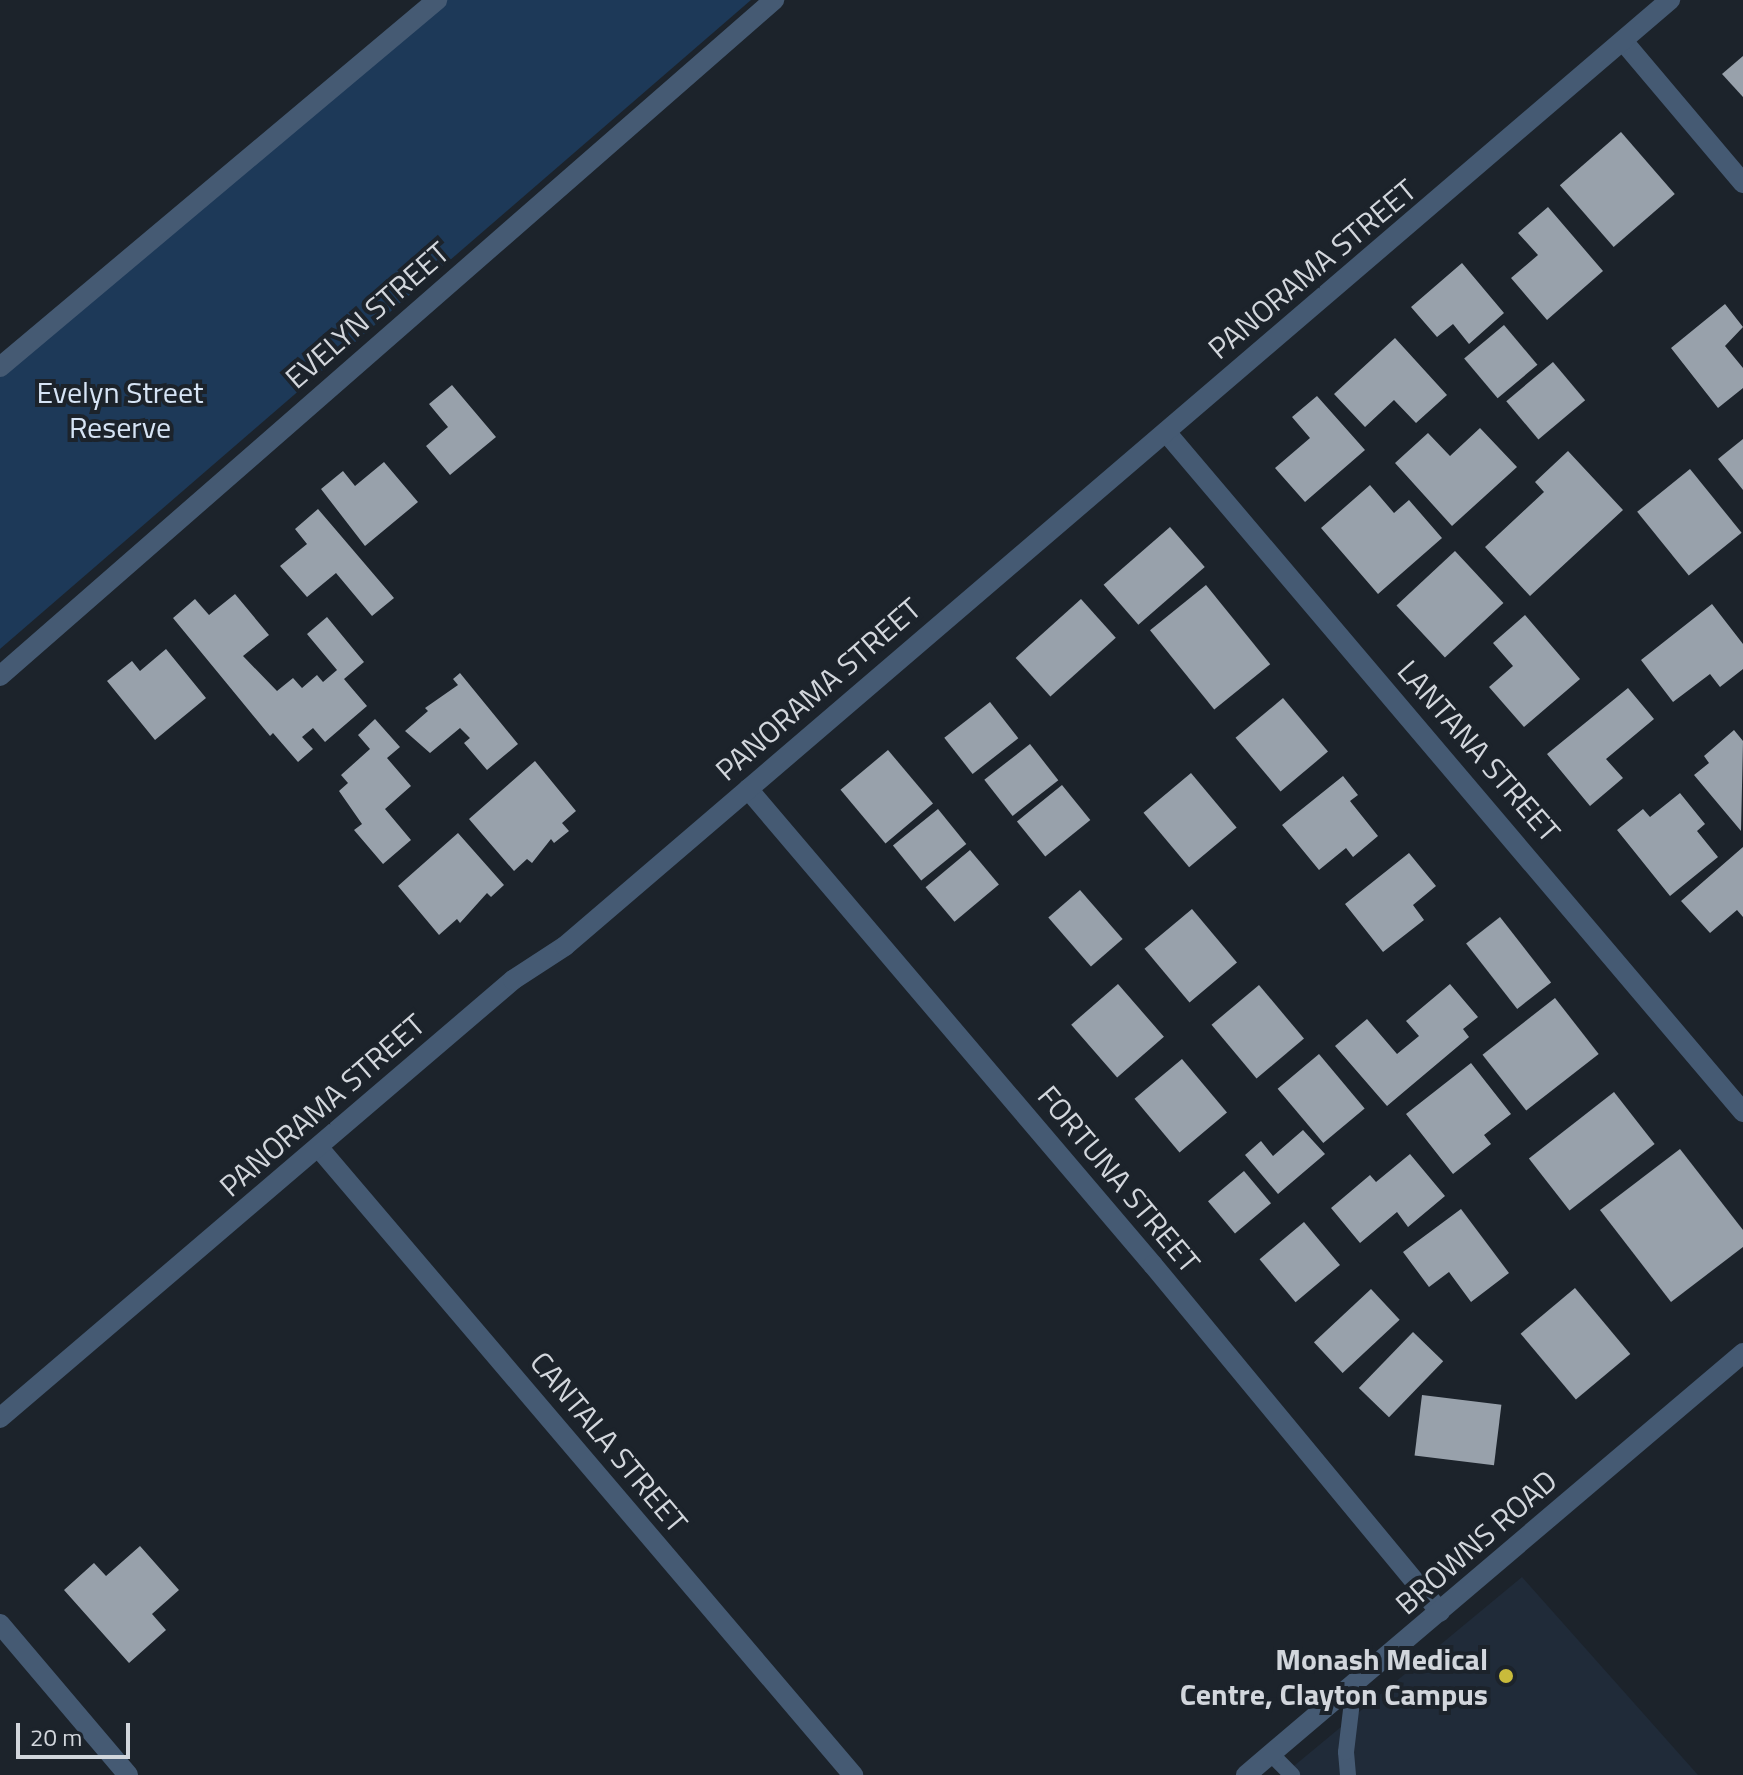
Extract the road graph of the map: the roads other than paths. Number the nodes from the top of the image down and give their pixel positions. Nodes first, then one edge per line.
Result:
1 (437, 0) edge
2 (774, 0) edge
3 (1670, 0) edge
4 (1623, 41) junction
5 (1743, 183) edge
6 (0, 367) edge
7 (1166, 432) junction
8 (0, 676) edge
9 (748, 789) junction
10 (1743, 1112) edge
11 (319, 1148) junction
12 (1743, 1353) edge
13 (0, 1418) edge
14 (1440, 1612) junction
15 (0, 1624) edge
16 (1354, 1685) junction
17 (1271, 1754) junction
18 (1248, 1774) edge
19 (128, 1775) edge
20 (853, 1775) edge
21 (1292, 1775) edge
22 (1348, 1775) edge

1 - 6 street
2 - 8 street, EVELYN STREET
3 - 4 street, PANORAMA STREET
4 - 5 street
4 - 7 street, PANORAMA STREET
7 - 9 street, PANORAMA STREET
7 - 10 street, LANTANA STREET
9 - 11 street, PANORAMA STREET
9 - 14 street, FORTUNA STREET
11 - 13 street, PANORAMA STREET
11 - 20 street, CANTALA STREET
12 - 14 street, BROWNS ROAD
14 - 16 street, BROWNS ROAD
15 - 19 street
16 - 17 street, BROWNS ROAD
16 - 22 lane
17 - 18 street, BROWNS ROAD
17 - 21 lane

